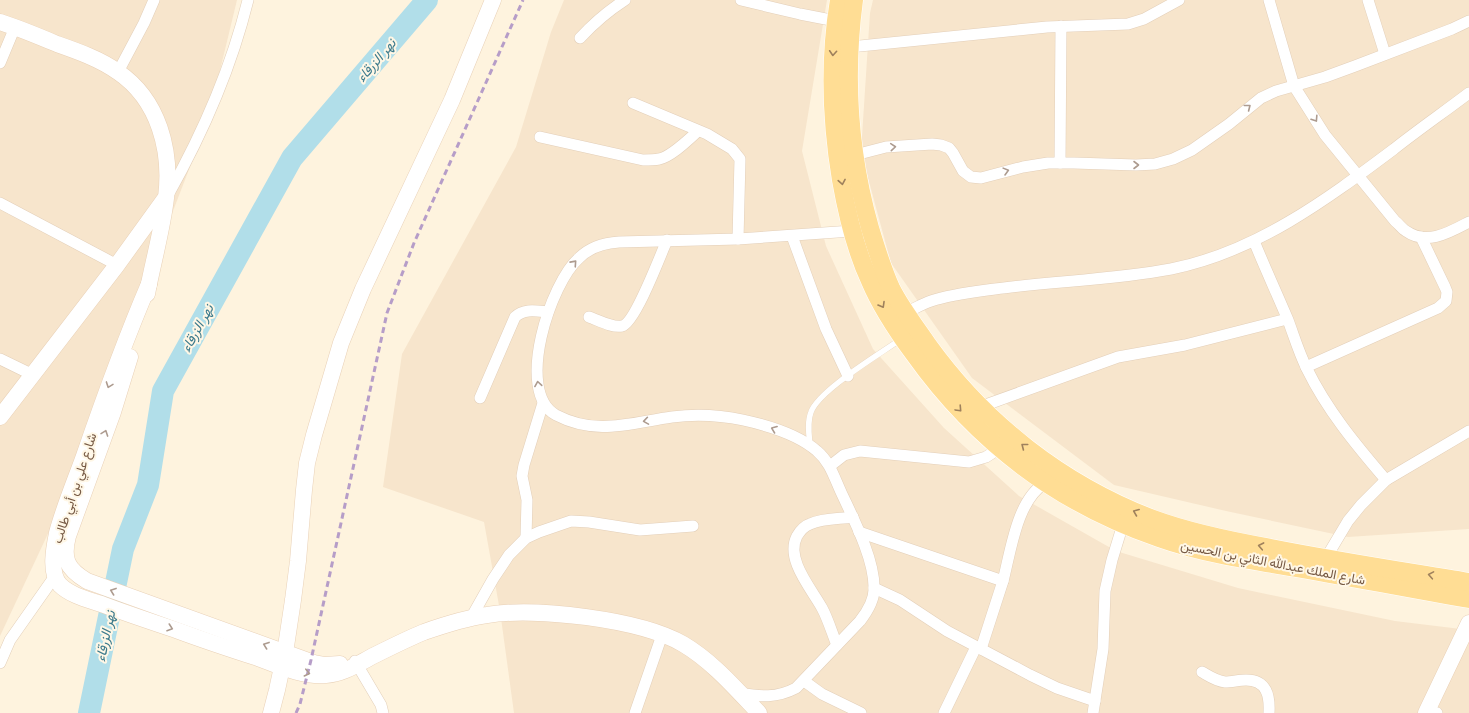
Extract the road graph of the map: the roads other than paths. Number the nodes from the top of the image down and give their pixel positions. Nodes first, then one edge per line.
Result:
1 (154, 0) edge
2 (248, 0) edge
3 (493, 0) edge
4 (625, 0) edge
5 (741, 0) edge
6 (839, 0) edge
7 (854, 0) edge
8 (1179, 0) edge
9 (1269, 0) edge
10 (1368, 0) edge
11 (836, 21) junction
12 (1469, 21) edge
13 (7, 25) edge
14 (1061, 26) junction
15 (580, 38) dead end
16 (850, 47) junction
17 (1384, 54) junction
18 (0, 63) edge
19 (118, 72) junction
20 (1294, 86) junction
21 (1469, 94) edge
22 (633, 103) dead end
23 (698, 131) junction
24 (540, 137) dead end
25 (855, 155) junction
26 (1060, 163) junction
27 (1358, 176) junction
28 (166, 198) junction
29 (0, 203) edge
30 (1469, 222) edge
31 (852, 231) junction
32 (792, 236) junction
33 (1421, 237) junction
34 (738, 239) junction
35 (667, 240) junction
36 (1254, 241) junction
37 (877, 250) junction
38 (860, 256) junction
39 (117, 265) junction
40 (149, 284) junction
41 (548, 312) junction
42 (905, 313) junction
43 (589, 316) dead end
44 (1288, 319) junction
45 (903, 338) junction
46 (0, 359) edge
47 (1306, 367) junction
48 (33, 376) junction
49 (848, 376) junction
50 (480, 398) dead end
51 (543, 403) junction
52 (980, 407) junction
53 (0, 417) edge
54 (1469, 431) edge
55 (810, 446) junction
56 (1000, 448) junction
57 (830, 466) junction
58 (1386, 480) junction
59 (1045, 483) junction
60 (853, 517) junction
61 (1123, 524) junction
62 (692, 526) dead end
63 (859, 532) junction
64 (526, 538) junction
65 (1326, 558) junction
66 (1292, 560) junction
67 (54, 576) junction
68 (1003, 581) junction
69 (1469, 582) edge
70 (874, 588) junction
71 (1469, 599) edge
72 (471, 618) junction
73 (1469, 623) edge
74 (662, 635) junction
75 (837, 645) junction
76 (978, 648) junction
77 (284, 660) junction
78 (0, 663) edge
79 (356, 663) junction
80 (1202, 672) dead end
81 (804, 681) junction
82 (740, 693) junction
83 (1095, 701) junction
84 (1430, 712) edge
85 (271, 713) edge
86 (383, 713) edge
87 (635, 713) edge
88 (759, 713) edge
89 (861, 713) edge
90 (944, 713) edge
91 (1093, 713) edge
92 (1269, 713) edge

1 - 19 street
2 - 28 street
3 - 77 street
4 - 15 street
5 - 11 street
6 - 11 main road, شارع الملك عبدالله الثاني بن الحسين
7 - 16 main road, شارع الملك عبدالله الثاني بن الحسين
8 - 14 street
9 - 20 street
10 - 17 street
11 -> 31 main road, شارع الملك عبدالله الثاني بن الحسين
12 - 17 street
13 - 18 street
13 - 19 street, شارع علي بن أبي طالب
14 - 16 street
14 - 26 street
16 - 25 main road, شارع الملك عبدالله الثاني بن الحسين
17 - 20 street
19 - 28 street, شارع علي بن أبي طالب
26 -> 20 street
20 -> 27 street
21 - 27 street
22 - 23 street
23 - 24 street
23 - 34 street
25 -> 26 street
25 - 37 main road, شارع الملك عبدالله الثاني بن الحسين
27 - 33 street
27 - 36 street
28 - 39 street
28 - 40 street, شارع علي بن أبي طالب
29 - 39 street
30 - 33 street
31 - 32 street
31 - 38 main road, شارع الملك عبدالله الثاني بن الحسين
32 - 34 street
32 - 49 street
33 - 47 street
34 - 35 street
41 -> 35 street
35 - 43 street
36 - 42 street
36 - 44 street
37 - 38 main road
37 - 42 main road, شارع الملك عبدالله الثاني بن الحسين
38 -> 45 main road, شارع الملك عبدالله الثاني بن الحسين
39 - 48 street
40 -> 67 street, شارع علي بن أبي طالب
77 -> 40 street, شارع علي بن أبي طالب
41 - 50 street
51 -> 41 street
42 - 52 main road, شارع الملك عبدالله الثاني بن الحسين
44 - 47 street
44 - 52 street
45 - 49 lane
45 -> 56 main road, شارع الملك عبدالله الثاني بن الحسين
46 - 48 street
47 - 58 street
48 - 53 street
49 - 55 lane
55 -> 51 street
51 - 64 street
66 -> 52 main road, شارع الملك عبدالله الثاني بن الحسين
54 - 58 street
55 - 57 street
56 - 57 street
56 - 59 main road, شارع الملك عبدالله الثاني بن الحسين
57 - 60 street
58 - 65 street
59 - 61 main road, شارع الملك عبدالله الثاني بن الحسين
59 - 68 street
60 - 63 street
60 - 75 street
61 - 66 main road, شارع الملك عبدالله الثاني بن الحسين
61 - 83 street
62 - 64 street
63 - 68 street
63 - 70 street
64 - 72 street
65 - 66 main road, شارع الملك عبدالله الثاني بن الحسين
69 -> 65 main road, شارع الملك عبدالله الثاني بن الحسين
66 - 71 main road, شارع الملك عبدالله الثاني بن الحسين
67 -> 77 street, شارع علي بن أبي طالب
67 - 78 street
68 - 76 street
70 - 75 street
70 - 76 street
72 - 74 street, شارع علي بن أبي طالب
72 - 79 street, شارع علي بن أبي طالب
73 - 84 street
74 - 82 street, شارع علي بن أبي طالب
74 - 87 street
75 - 81 street
76 - 83 street
76 - 90 street
77 - 79 street, شارع علي بن أبي طالب
77 - 85 street
79 - 86 street
80 - 92 street
81 - 82 street
81 - 89 street
82 - 88 street, شارع علي بن أبي طالب
83 - 91 street

